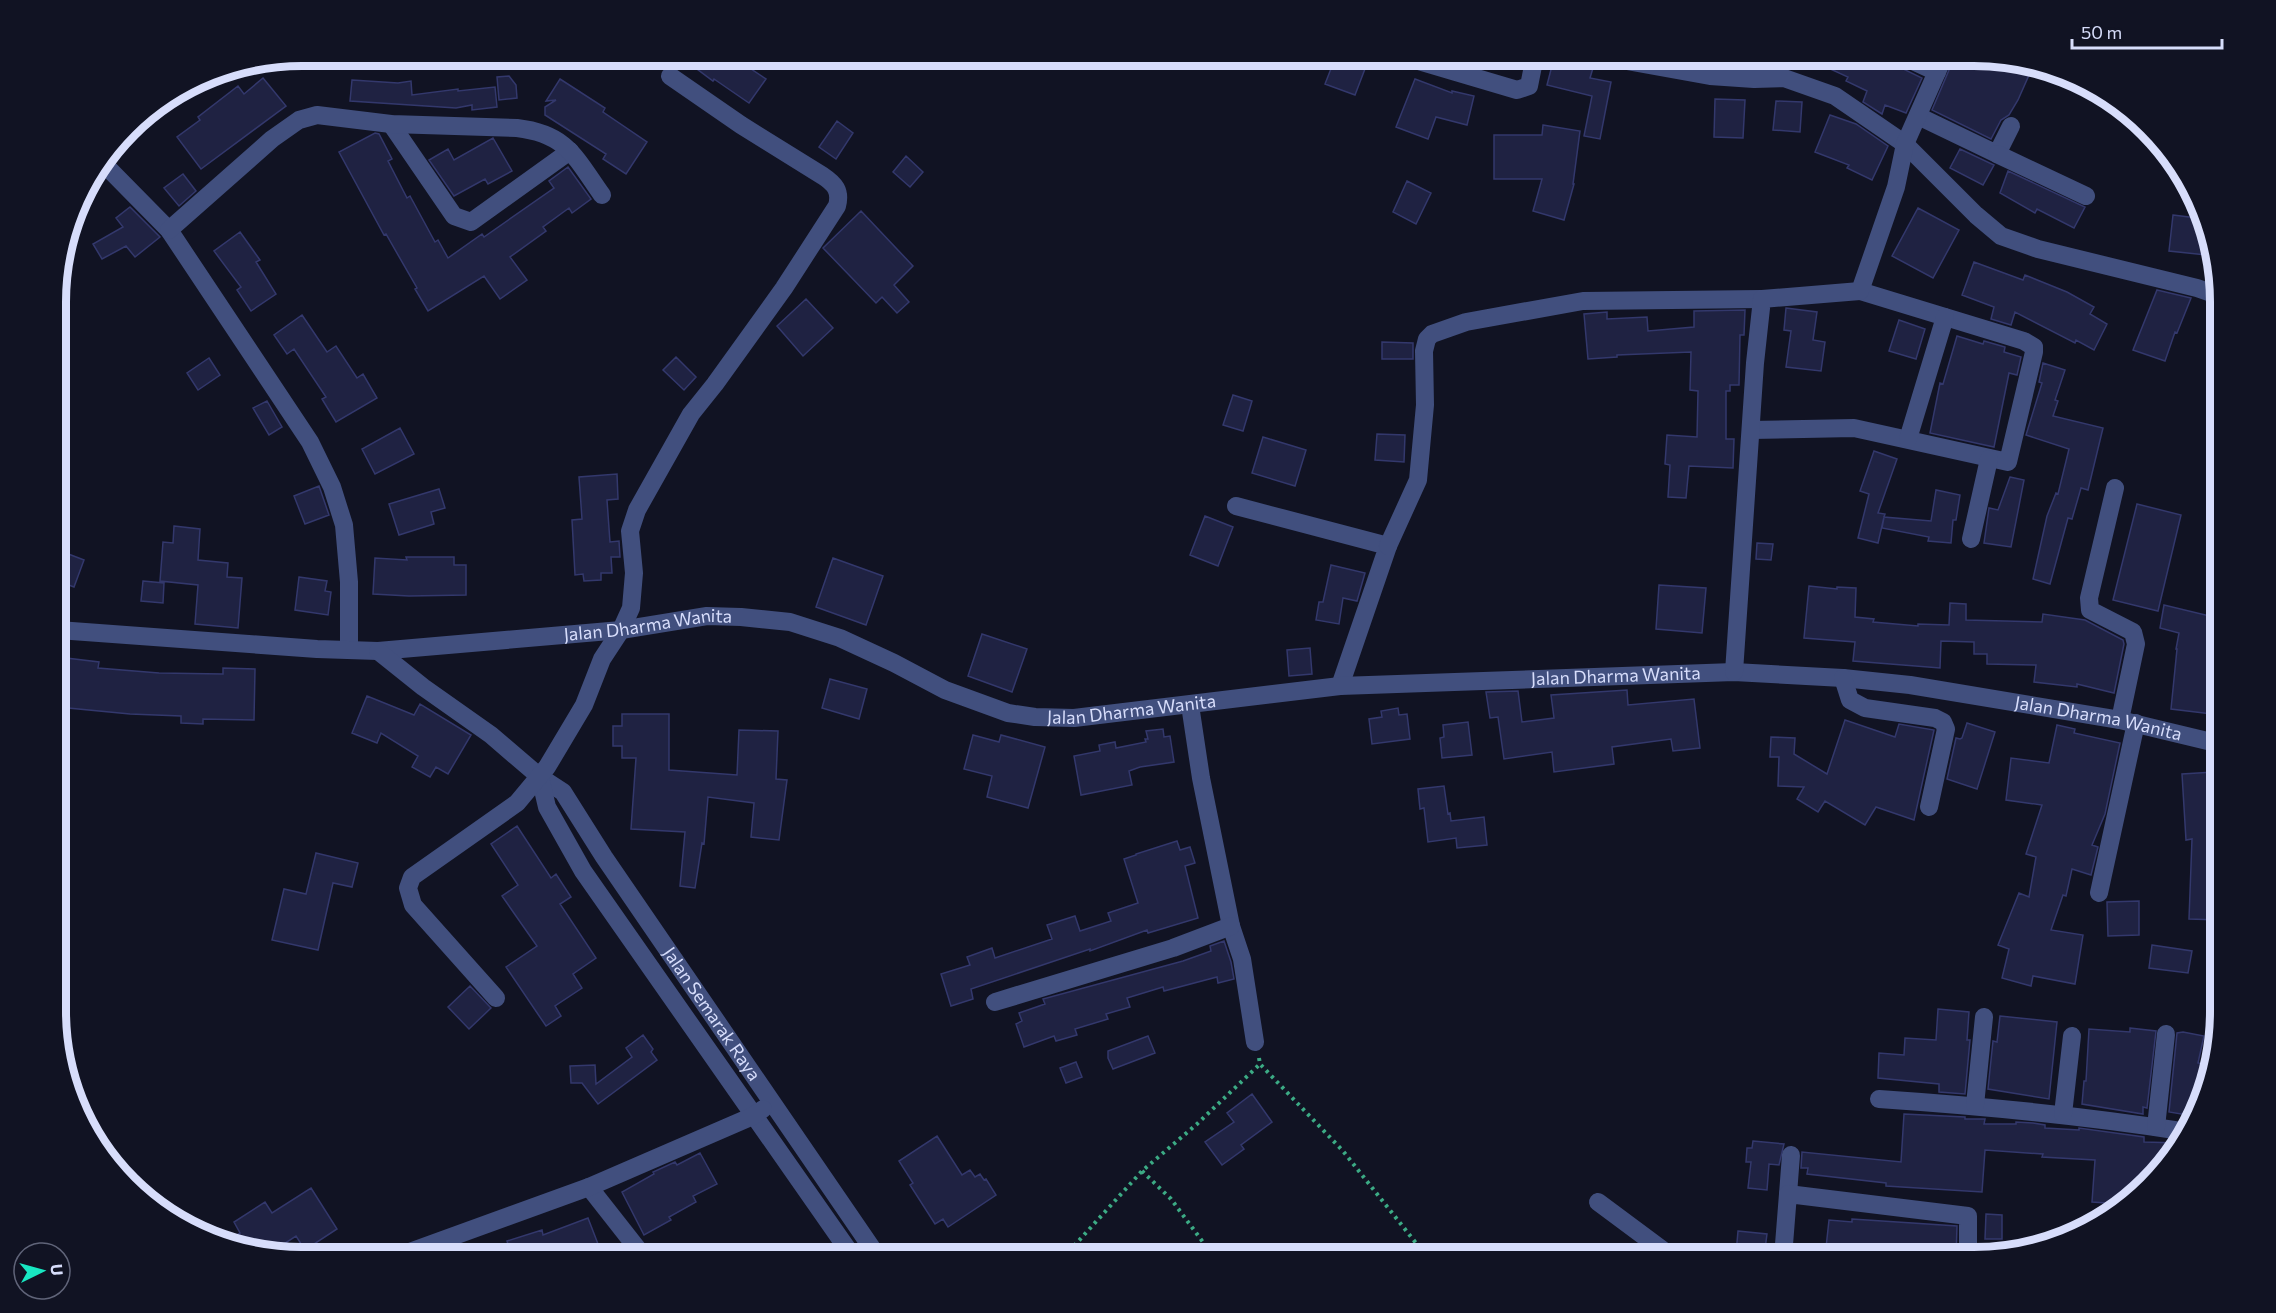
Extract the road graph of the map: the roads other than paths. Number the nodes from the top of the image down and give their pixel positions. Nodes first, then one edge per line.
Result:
1 (1436, 66) edge
2 (1533, 66) edge
3 (1658, 66) edge
4 (1939, 66) edge
5 (670, 76) dead end
6 (1918, 116) junction
7 (391, 124) junction
8 (2011, 126) dead end
9 (1905, 144) junction
10 (570, 151) junction
11 (1997, 154) junction
12 (108, 168) edge
13 (602, 195) dead end
14 (2086, 196) dead end
15 (169, 230) junction
16 (1860, 291) junction
17 (2209, 292) edge
18 (1762, 299) junction
19 (1945, 317) junction
20 (1751, 430) junction
21 (1908, 438) junction
22 (1989, 459) junction
23 (2115, 488) dead end
24 (1236, 506) dead end
25 (1971, 539) dead end
26 (1388, 546) junction
27 (621, 630) junction
28 (66, 631) edge
29 (349, 650) junction
30 (378, 651) junction
31 (1734, 672) junction
32 (1843, 678) junction
33 (1340, 686) junction
34 (1190, 705) junction
35 (2128, 722) junction
36 (2210, 742) edge
37 (540, 777) junction
38 (1929, 807) dead end
39 (2099, 893) dead end
40 (1231, 926) junction
41 (496, 998) dead end
42 (995, 1002) dead end
43 (1983, 1017) dead end
44 (2166, 1034) dead end
45 (2072, 1036) dead end
46 (1256, 1042) road end
47 (1880, 1099) dead end
48 (772, 1103) junction
49 (1975, 1106) junction
50 (2064, 1114) junction
51 (753, 1116) junction
52 (2156, 1127) junction
53 (2177, 1130) edge
54 (1791, 1155) dead end
55 (589, 1187) junction
56 (1788, 1194) junction
57 (1598, 1202) dead end
58 (424, 1247) edge
59 (636, 1247) edge
60 (846, 1247) edge
61 (871, 1247) edge
62 (1659, 1247) edge
63 (1784, 1247) edge
64 (1968, 1247) edge

1 - 2 street
3 - 9 street
4 - 6 street
5 - 27 street
6 - 9 street
6 - 11 street
7 - 10 street
7 - 10 street
7 - 15 street
8 - 11 street
9 - 16 street
9 - 17 street
10 - 13 street
11 - 14 street
12 - 15 street
15 - 29 street
16 - 18 street
16 - 19 street
18 - 20 street
18 - 26 street
19 - 21 street
19 - 22 street
20 - 21 street
20 - 31 street
21 - 22 street
22 - 25 street
23 - 35 street
24 - 26 street
26 - 33 street
27 - 30 street, Jalan Dharma Wanita
27 - 34 street, Jalan Dharma Wanita
27 - 37 street
28 - 29 street, Jalan Dharma Wanita
29 - 30 street, Jalan Dharma Wanita
30 - 37 street, Jalan Semarak Raya
31 - 32 street, Jalan Dharma Wanita
31 - 33 street, Jalan Dharma Wanita
32 - 35 street, Jalan Dharma Wanita
32 - 38 street
33 - 34 street, Jalan Dharma Wanita
34 - 40 street
35 - 36 street, Jalan Dharma Wanita
35 - 39 street
37 - 41 street
37 - 48 street, Jalan Semarak Raya
37 - 51 street, Jalan Semarak Raya
40 - 42 street
40 - 46 street
43 - 49 street
44 - 52 street
45 - 50 street
47 - 49 street
48 - 51 street
48 - 61 street, Jalan Semarak Raya
49 - 50 street
50 - 52 street
51 - 55 street
51 - 60 street, Jalan Semarak Raya
52 - 53 street
54 - 56 street
55 - 58 street
55 - 59 street
56 - 63 street
56 - 64 street
57 - 62 street

